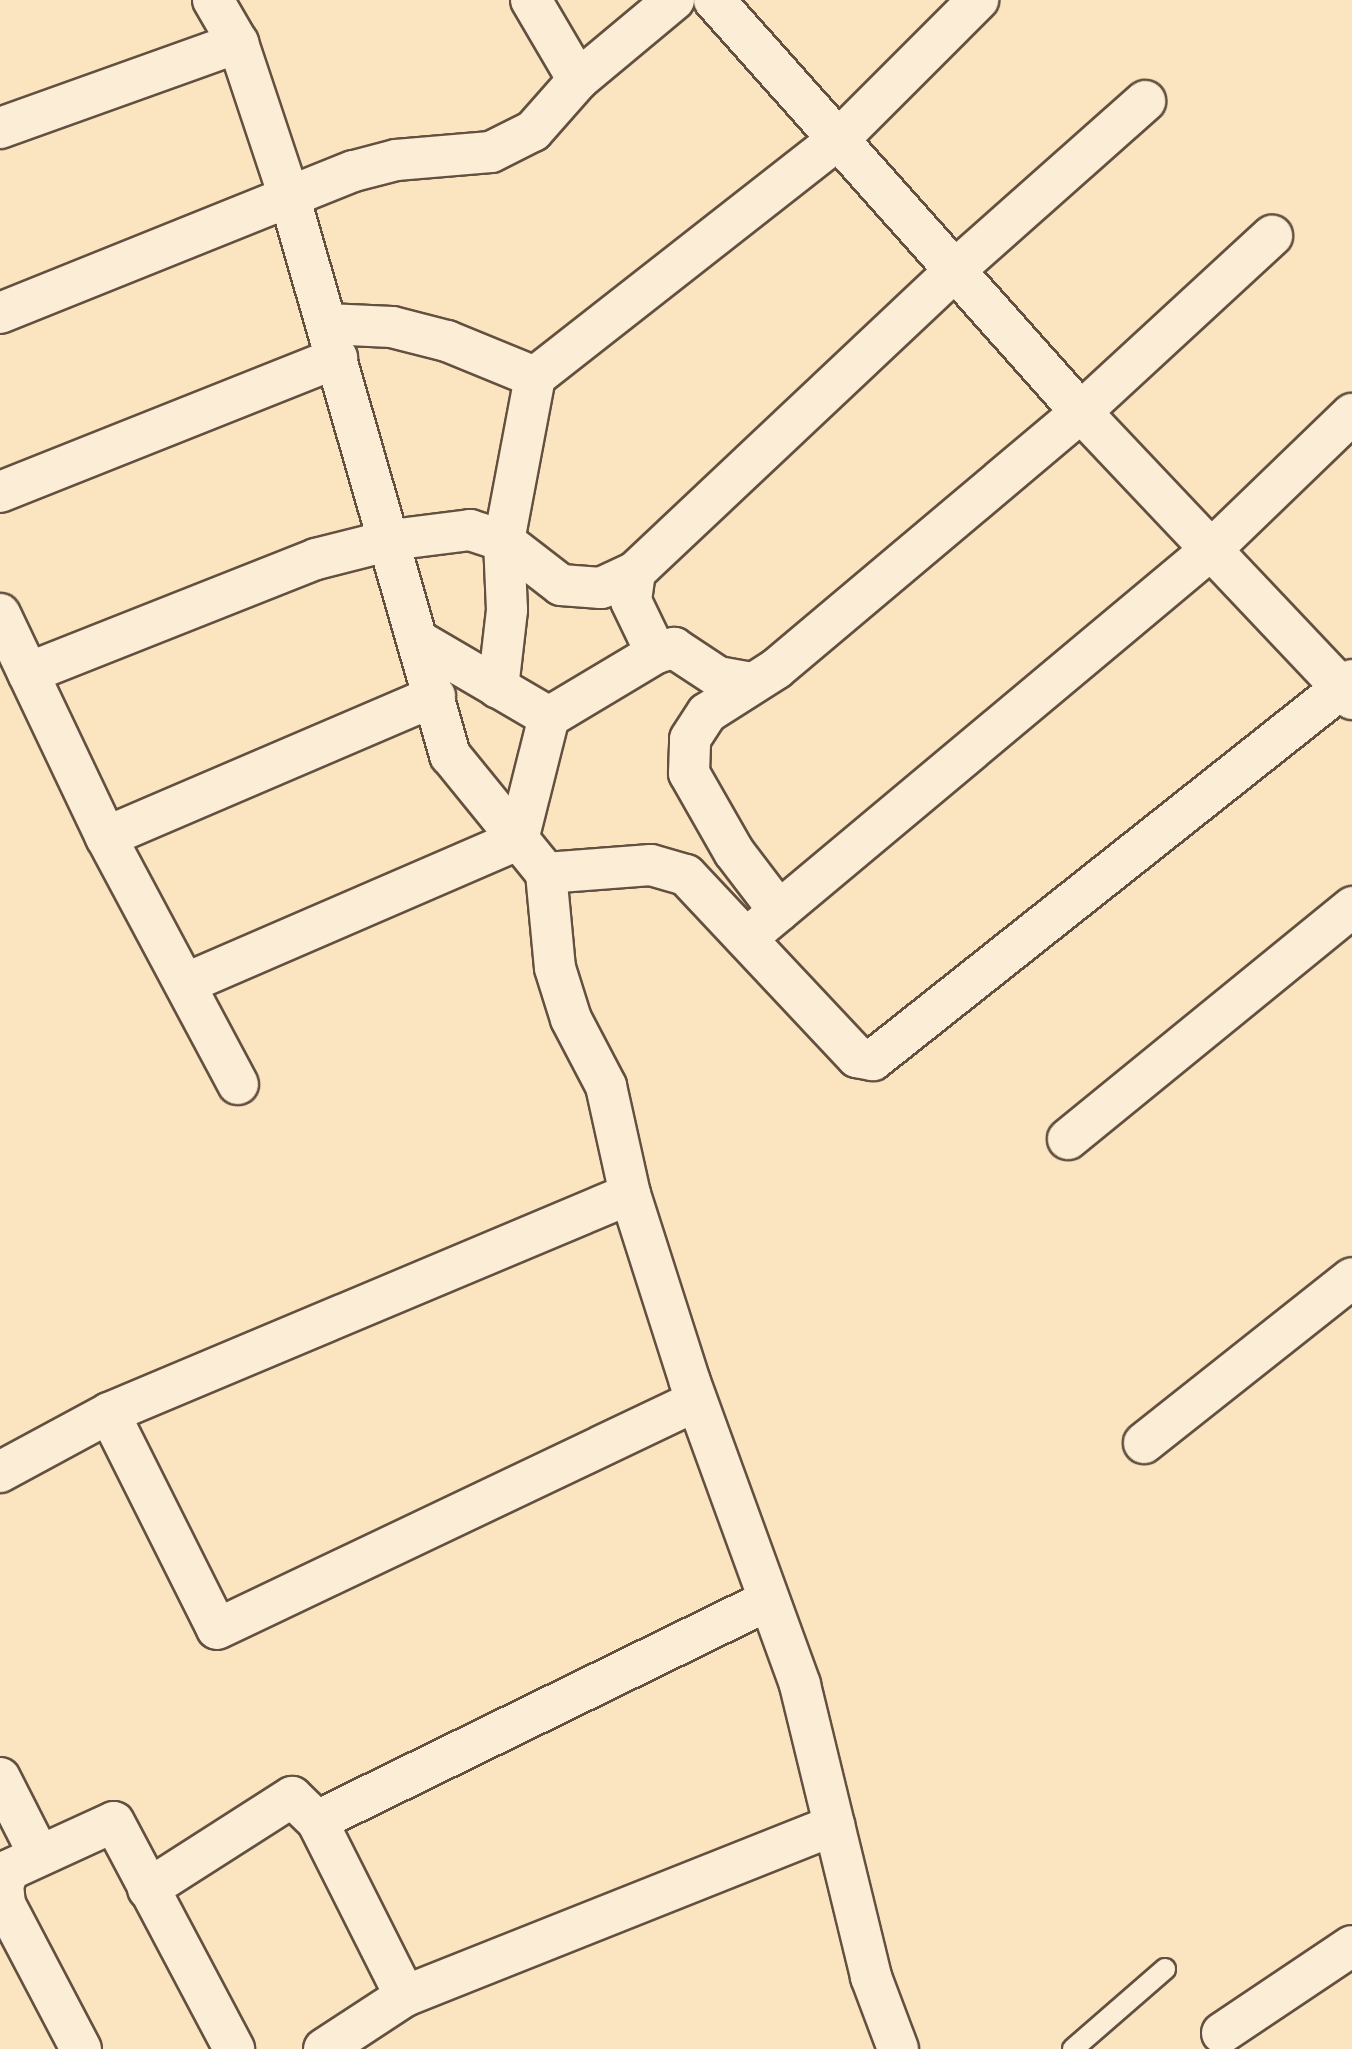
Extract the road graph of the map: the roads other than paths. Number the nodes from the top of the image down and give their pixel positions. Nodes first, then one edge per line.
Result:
1 (213, 0) edge
2 (531, 0) edge
3 (674, 0) edge
4 (714, 0) edge
5 (978, 0) edge
6 (238, 43) junction
7 (578, 80) junction
8 (1145, 101) dead end
9 (0, 128) edge
10 (841, 137) junction
11 (290, 199) junction
12 (1272, 236) dead end
13 (956, 269) junction
14 (0, 313) edge
15 (332, 341) junction
16 (535, 377) junction
17 (1081, 412) junction
18 (1352, 414) edge
19 (0, 492) edge
20 (391, 540) junction
21 (504, 541) junction
22 (1213, 548) junction
23 (635, 572) junction
24 (0, 614) edge
25 (419, 641) junction
26 (656, 653) junction
27 (28, 673) junction
28 (751, 683) junction
29 (498, 688) junction
30 (1349, 689) edge
31 (435, 696) junction
32 (549, 717) junction
33 (106, 837) junction
34 (518, 840) junction
35 (546, 873) junction
36 (1352, 907) edge
37 (779, 911) junction
38 (745, 939) junction
39 (187, 983) junction
40 (238, 1084) dead end
41 (1068, 1139) dead end
42 (630, 1194) junction
43 (1352, 1278) edge
44 (696, 1401) junction
45 (109, 1413) junction
46 (1144, 1443) dead end
47 (0, 1472) edge
48 (769, 1600) junction
49 (0, 1778) edge
50 (317, 1821) junction
51 (834, 1825) junction
52 (39, 1855) junction
53 (148, 1889) junction
54 (1352, 1946) edge
55 (1165, 1969) dead end
56 (405, 1996) junction
57 (1222, 2033) dead end
58 (81, 2049) edge
59 (234, 2049) edge
60 (324, 2049) edge
61 (898, 2049) edge
62 (1073, 2049) edge

1 - 6 street
2 - 7 street
3 - 7 street
4 - 10 street
5 - 10 street
6 - 9 street
6 - 11 street
7 - 11 street
8 - 13 street
10 - 13 street
10 - 16 street
11 - 14 street
11 - 15 street
12 - 17 street
13 - 17 street
13 - 23 street
15 - 16 street
15 - 19 street
15 - 20 street
16 - 21 street
17 - 22 street
17 - 28 street
18 - 22 street
20 - 21 street
20 - 25 street
20 - 27 street
21 - 23 street
21 - 29 street
22 - 30 street
22 - 37 street
23 - 26 street
24 - 27 street
25 - 29 street
25 - 31 street
26 - 28 street
26 - 32 street
27 - 33 street
28 - 37 street
29 - 32 street
30 - 38 street
31 - 33 street
31 - 34 street
32 - 34 street
33 - 39 street
34 - 35 street
34 - 39 street
35 - 38 street
35 - 42 street
36 - 41 street
37 - 38 street
39 - 40 street
42 - 44 street
42 - 45 street
43 - 46 street
44 - 45 street
44 - 48 street
45 - 47 street
48 - 50 street
48 - 51 street
49 - 52 street
50 - 53 street
50 - 56 street
51 - 56 street
51 - 61 street
52 - 53 street
52 - 58 street
53 - 59 street
54 - 57 street
55 - 62 lane
56 - 60 street

